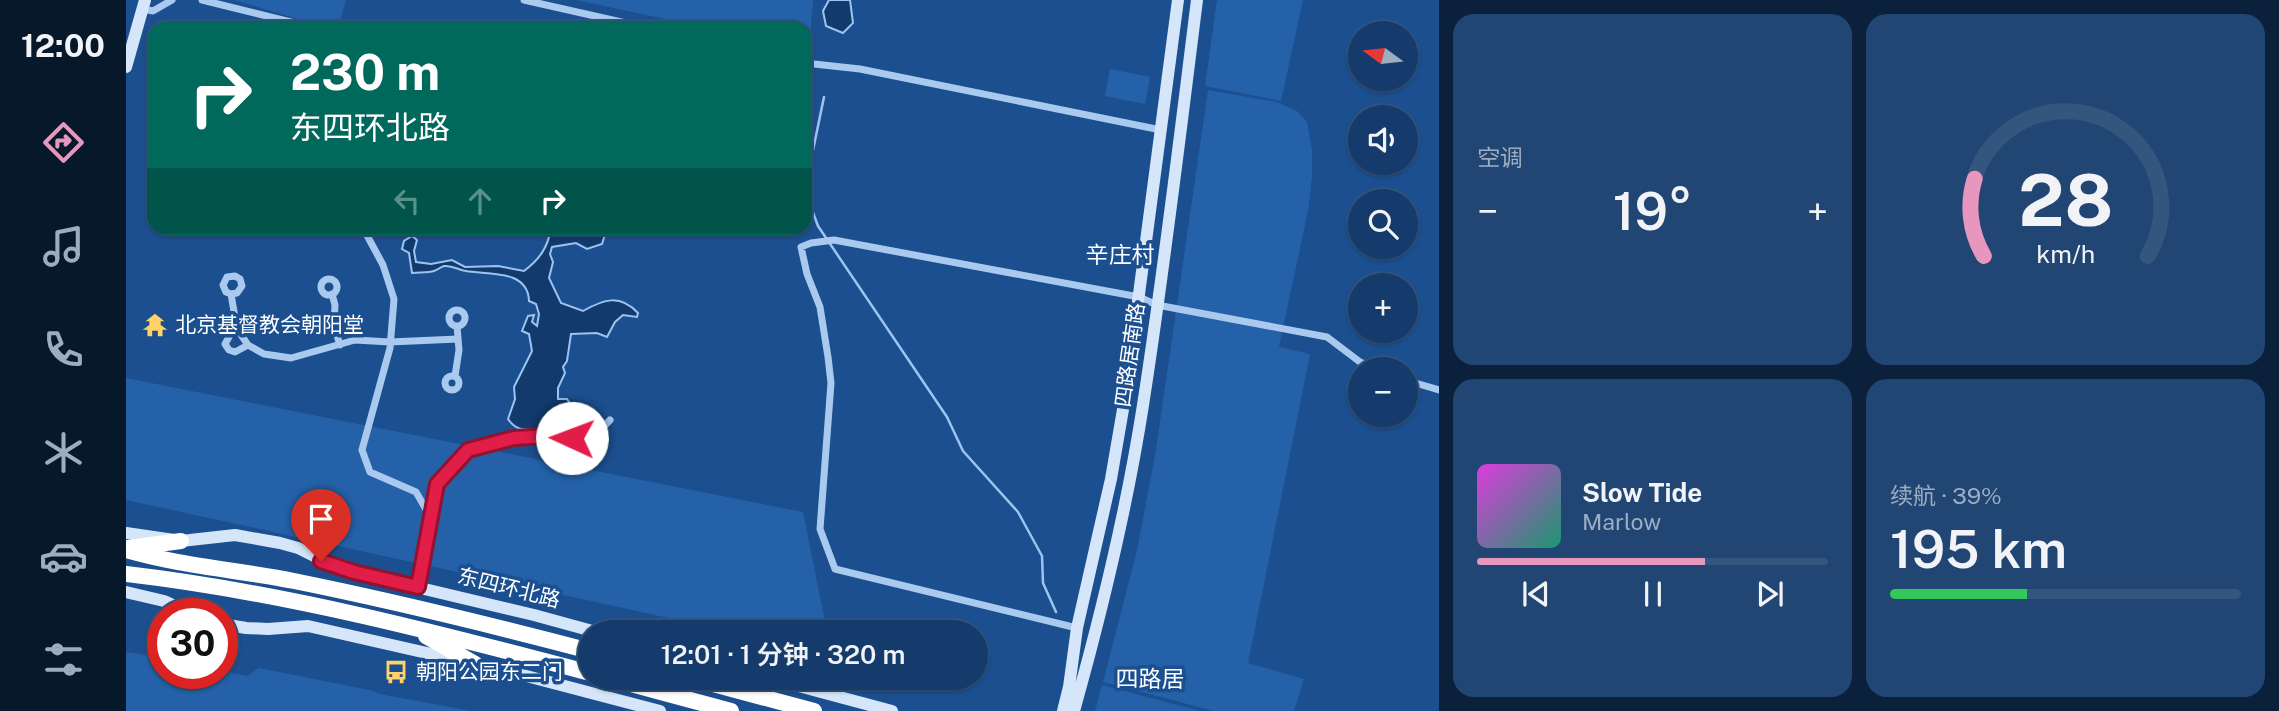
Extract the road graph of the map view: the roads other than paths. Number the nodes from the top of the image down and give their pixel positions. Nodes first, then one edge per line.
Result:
1 (172, 0) edge
2 (202, 0) edge
3 (524, 0) edge
4 (1178, 0) edge
5 (1196, 0) edge
6 (144, 5) edge
7 (287, 21) edge
8 (617, 21) edge
9 (812, 64) edge
10 (126, 67) edge
11 (1161, 130) junction
12 (367, 235) edge
13 (231, 294) dead end
14 (332, 295) dead end
15 (1139, 297) junction
16 (1157, 304) junction
17 (457, 326) dead end
18 (237, 329) junction
19 (458, 339) junction
20 (390, 342) junction
21 (248, 345) junction
22 (340, 345) junction
23 (1353, 357) edge
24 (455, 376) dead end
25 (1418, 384) edge
26 (1439, 390) edge
27 (610, 420) dead end
28 (431, 519) junction
29 (126, 533) edge
30 (181, 541) junction
31 (126, 549) edge
32 (126, 574) edge
33 (418, 587) junction
34 (126, 592) edge
35 (151, 598) edge
36 (409, 626) junction
37 (238, 627) edge
38 (578, 627) edge
39 (1077, 628) junction
40 (578, 648) edge
41 (475, 664) junction
42 (578, 670) edge
43 (653, 690) edge
44 (736, 690) edge
45 (763, 690) edge
46 (814, 690) edge
47 (789, 704) junction
48 (660, 711) edge
49 (731, 711) edge
50 (814, 711) edge
51 (892, 711) edge
52 (1063, 711) edge
53 (1074, 711) edge

1 - 6 street
2 - 7 street
3 - 8 street
4 - 11 main road
5 - 16 main road, 四路居南路
6 - 10 main road
9 - 11 street
11 - 15 main road
12 - 20 street
13 - 18 street
14 - 22 street
15 - 16 street
15 - 39 main road
15 - 39 street
16 - 23 street
16 - 53 main road, 四路居南路
17 - 19 street
18 - 21 street
18 - 21 street
19 - 20 street
19 - 24 street
20 - 22 street
20 - 28 street
21 - 22 street
25 - 26 street
27 - 28 street
28 - 33 street
29 - 30 main road, 东四环北路
30 - 31 highway
30 - 33 main road, 东四环北路
31 - 40 highway, 东四环北路
32 - 36 highway
33 - 38 main road, 东四环北路
34 - 35 main road
36 - 41 highway
36 - 42 highway
37 - 41 main road
39 - 52 main road
41 - 48 main road
43 - 49 highway
44 - 47 highway
45 - 47 highway
46 - 51 main road
47 - 50 highway

